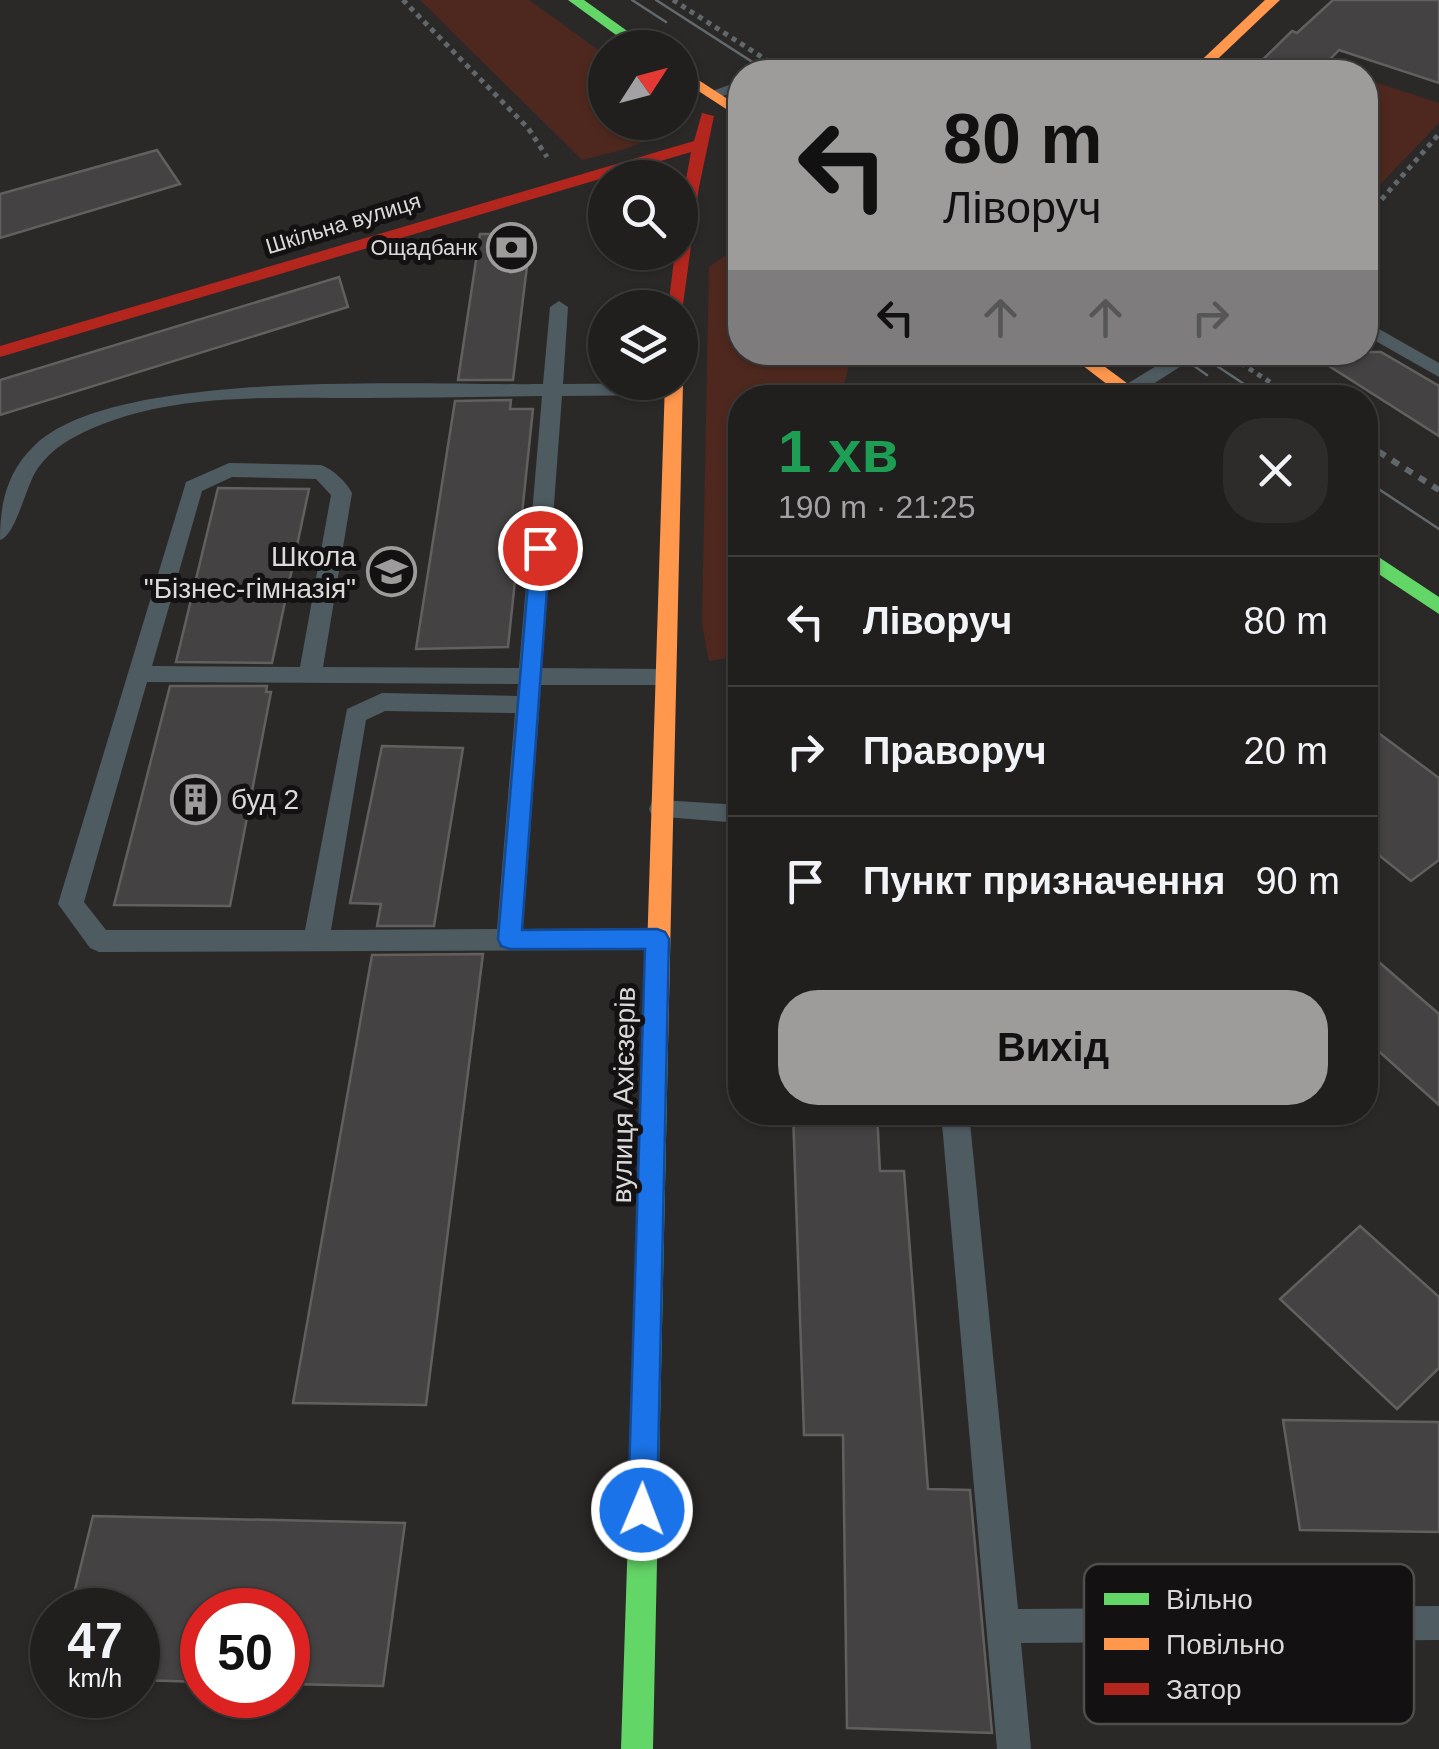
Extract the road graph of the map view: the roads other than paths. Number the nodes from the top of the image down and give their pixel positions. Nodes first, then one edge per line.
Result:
1 (575, 0) edge
2 (1273, 0) edge
3 (618, 30) edge
4 (1209, 60) edge
5 (698, 84) edge
6 (728, 89) edge
7 (712, 94) junction
8 (728, 105) edge
9 (701, 144) junction
10 (678, 290) edge
11 (559, 306) dead end
12 (1378, 335) edge
13 (0, 352) edge
14 (1092, 365) edge
15 (1175, 365) edge
16 (1439, 371) edge
17 (1121, 385) edge
18 (1147, 385) edge
19 (588, 389) edge
20 (553, 390) junction
21 (674, 400) edge
22 (0, 534) edge
23 (1378, 564) edge
24 (1439, 607) edge
25 (138, 674) junction
26 (310, 674) junction
27 (386, 675) junction
28 (665, 677) junction
29 (382, 702) junction
30 (528, 705) junction
31 (661, 809) junction
32 (728, 813) edge
33 (510, 939) junction
34 (657, 939) junction
35 (316, 940) junction
36 (956, 1125) edge
37 (1414, 1623) edge
38 (1439, 1623) edge
39 (1084, 1625) edge
40 (1002, 1626) junction
41 (636, 1749) edge
42 (1014, 1749) edge

1 - 3 main road
2 - 4 main road
5 - 7 main road
6 - 7 lane
7 - 8 main road
7 - 9 main road
9 - 10 main road
9 - 13 main road, Шкільна вулиця
11 - 20 lane
12 - 16 lane
14 - 17 main road
15 - 18 lane
19 - 20 lane
20 - 22 lane
20 - 30 lane
21 - 28 main road, вулиця Ахієзерів
23 - 24 main road
25 - 26 lane
25 - 26 lane
25 - 35 lane
26 - 27 lane
27 - 28 lane
27 - 29 lane
28 - 31 main road, вулиця Ахієзерів
29 - 30 lane
29 - 35 lane
30 - 33 lane
31 - 32 lane
31 - 34 main road, вулиця Ахієзерів
33 - 34 lane
33 - 35 lane
34 - 41 main road, вулиця Ахієзерів
36 - 40 lane
37 - 38 lane
39 - 40 lane
40 - 42 lane

